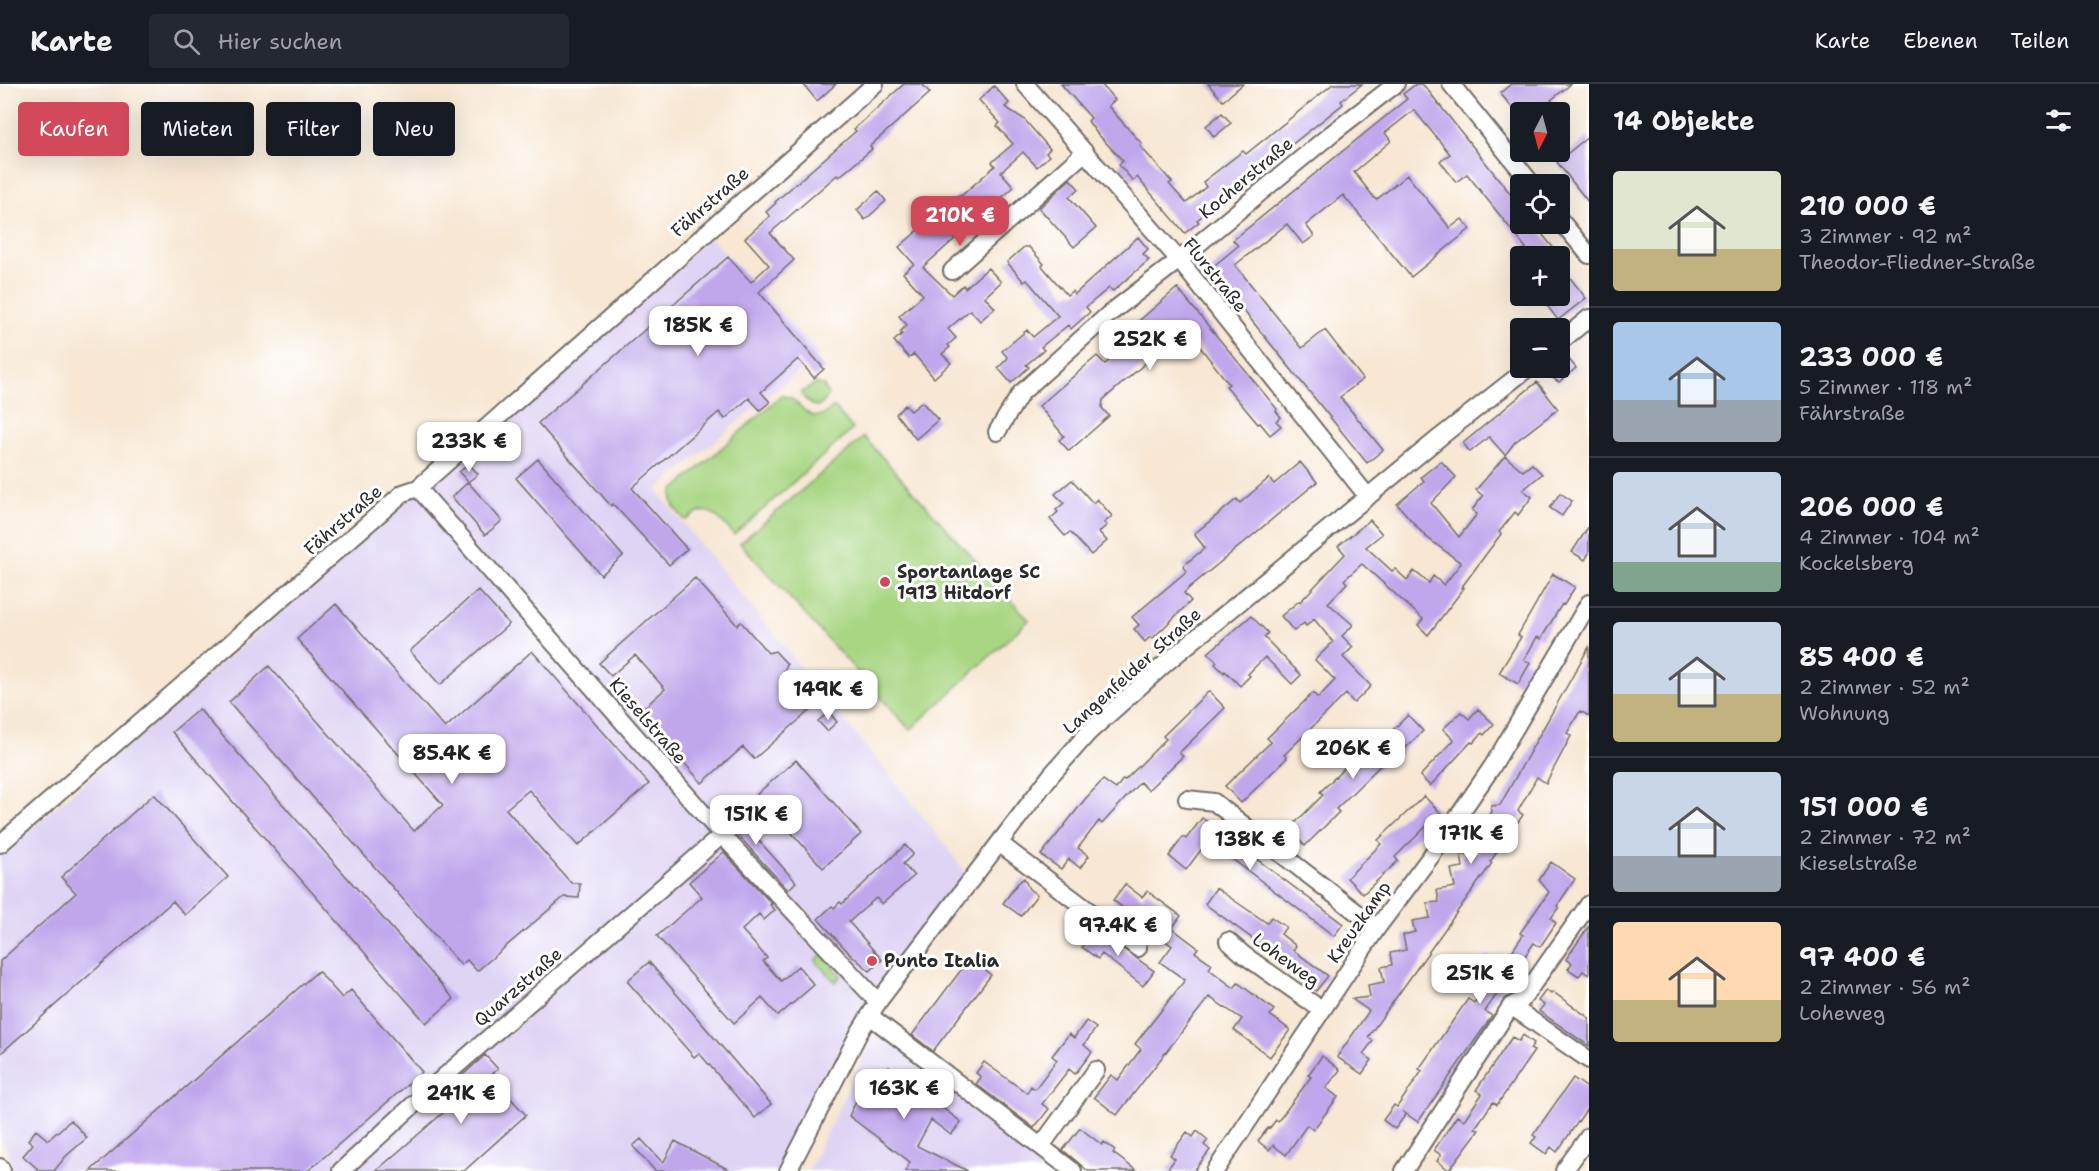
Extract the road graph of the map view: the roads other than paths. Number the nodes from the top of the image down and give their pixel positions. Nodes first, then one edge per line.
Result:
1 (875, 84) edge
2 (1025, 84) edge
3 (1396, 84) edge
4 (1451, 84) edge
5 (1085, 153) junction
6 (1524, 174) edge
7 (1570, 232) edge
8 (1589, 255) edge
9 (1179, 260) junction
10 (952, 270) dead end
11 (1589, 318) edge
12 (1570, 334) edge
13 (1516, 378) edge
14 (997, 432) dead end
15 (418, 488) junction
16 (1368, 497) junction
17 (1589, 603) edge
18 (1187, 799) dead end
19 (722, 835) junction
20 (999, 843) junction
21 (0, 844) edge
22 (1589, 904) edge
23 (1377, 928) junction
24 (1228, 941) dead end
25 (1138, 948) dead end
26 (1510, 1006) junction
27 (874, 1009) junction
28 (1322, 1010) junction
29 (1589, 1060) edge
30 (1096, 1070) dead end
31 (1589, 1136) edge
32 (1041, 1146) junction
33 (341, 1171) edge
34 (789, 1171) edge
35 (1073, 1171) edge
36 (1215, 1171) edge
37 (1404, 1171) edge
38 (1564, 1171) edge

1 - 15 street, Fährstraße
2 - 5 street, Flurstraße
3 - 9 street, Kocherstraße
4 - 6 street
5 - 9 street, Flurstraße
5 - 10 street
7 - 8 street
9 - 14 street, Kocherstraße
9 - 16 street, Flurstraße
11 - 12 street
13 - 16 street, Langenfelder Straße
15 - 19 street, Kieselstraße
15 - 21 street, Fährstraße
16 - 20 street, Langenfelder Straße
17 - 23 street, Kreuzkamp
18 - 23 street
19 - 27 street, Kieselstraße
19 - 33 street, Quarzstraße
20 - 25 street
20 - 27 street, Langenfelder Straße
22 - 26 street
23 - 28 street, Kreuzkamp
24 - 28 street, Loheweg
26 - 29 street
26 - 37 street
27 - 32 street, Kieselstraße
27 - 34 street, Langenfelder Straße
28 - 36 street, Kreuzkamp
30 - 32 street
31 - 38 street
32 - 35 street, Kieselstraße

